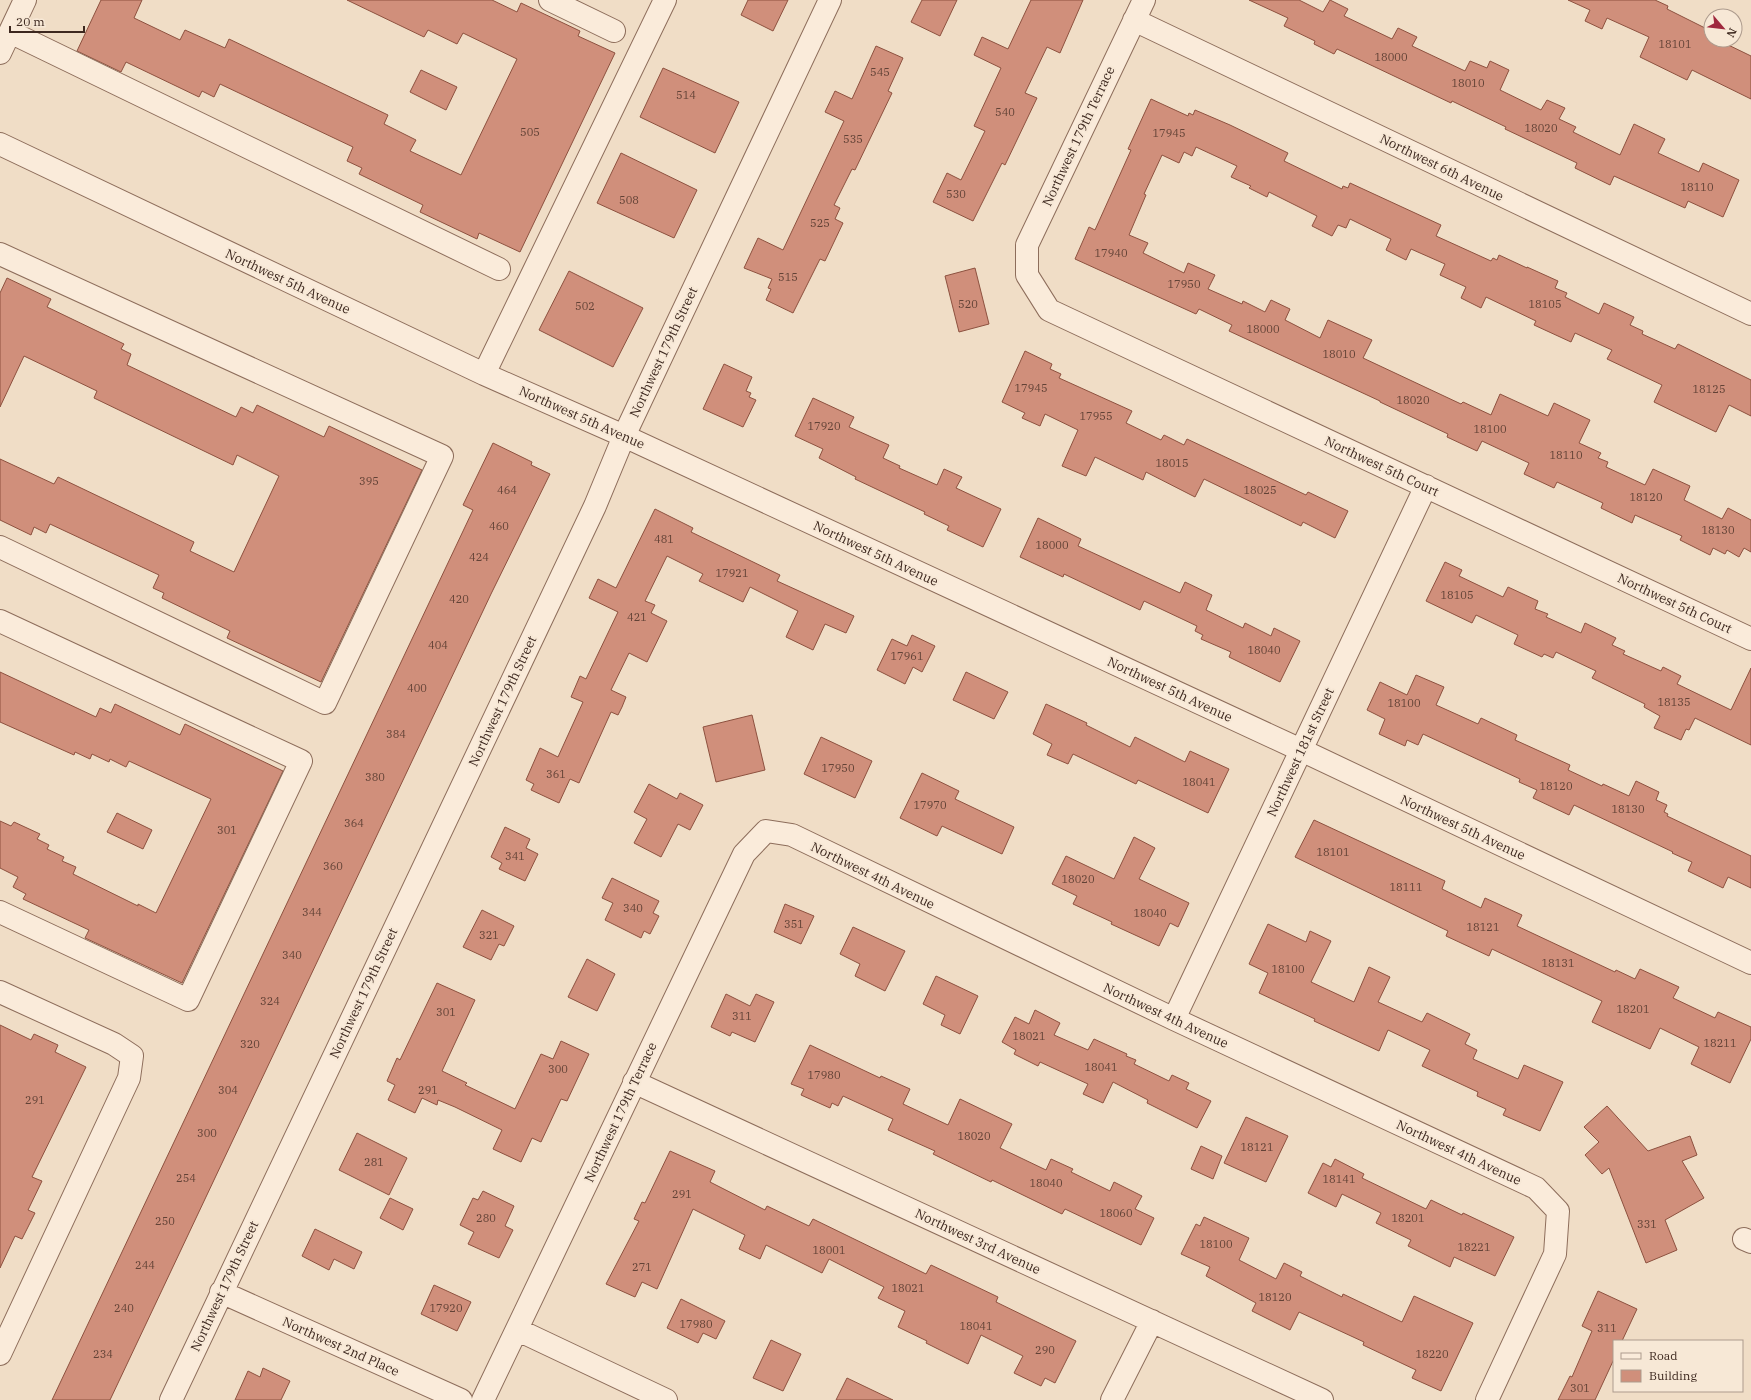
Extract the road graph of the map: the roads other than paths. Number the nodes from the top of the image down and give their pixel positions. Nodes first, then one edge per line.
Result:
1 (25, 0) edge
2 (550, 0) edge
3 (665, 0) edge
4 (830, 0) edge
5 (1144, 0) edge
6 (1134, 20) junction
7 (614, 31) dead end
8 (10, 32) junction
9 (0, 53) edge
10 (0, 144) edge
11 (0, 254) edge
12 (499, 268) dead end
13 (1028, 276) joint
14 (1751, 314) edge
15 (484, 374) junction
16 (624, 436) junction
17 (1426, 486) junction
18 (0, 547) edge
19 (0, 621) edge
20 (1751, 639) edge
21 (1301, 750) junction
22 (766, 831) joint
23 (0, 912) edge
24 (1751, 963) edge
25 (0, 992) edge
26 (1174, 1019) junction
27 (634, 1082) junction
28 (221, 1292) junction
29 (1152, 1321) junction
30 (518, 1330) junction
31 (0, 1354) edge
32 (171, 1400) edge
33 (461, 1400) edge
34 (483, 1400) edge
35 (666, 1400) edge
36 (1112, 1400) edge
37 (1322, 1400) edge
38 (1487, 1400) edge

1 - 8 street
2 - 7 street
3 - 15 street
4 - 16 street, Northwest 179th Street
5 - 6 street, Northwest 179th Terrace
6 - 13 street, Northwest 179th Terrace
6 - 14 street, Northwest 6th Avenue
8 - 9 street
8 - 12 street
10 - 15 street, Northwest 5th Avenue
11 - 18 street
13 - 17 street, Northwest 5th Court
15 - 16 street, Northwest 5th Avenue
16 - 21 street, Northwest 5th Avenue
16 - 28 street, Northwest 179th Street
17 - 20 street, Northwest 5th Court
17 - 21 street, Northwest 181st Street
19 - 23 street
21 - 24 street, Northwest 5th Avenue
21 - 26 street, Northwest 181st Street
22 - 26 street, Northwest 4th Avenue
22 - 27 street, Northwest 179th Terrace
25 - 31 street
26 - 38 street, Northwest 4th Avenue
27 - 29 street, Northwest 3rd Avenue
27 - 30 street, Northwest 179th Terrace
28 - 32 street, Northwest 179th Street
28 - 33 street, Northwest 2nd Place
29 - 36 street
29 - 37 street, Northwest 3rd Avenue
30 - 34 street, Northwest 179th Terrace
30 - 35 street

